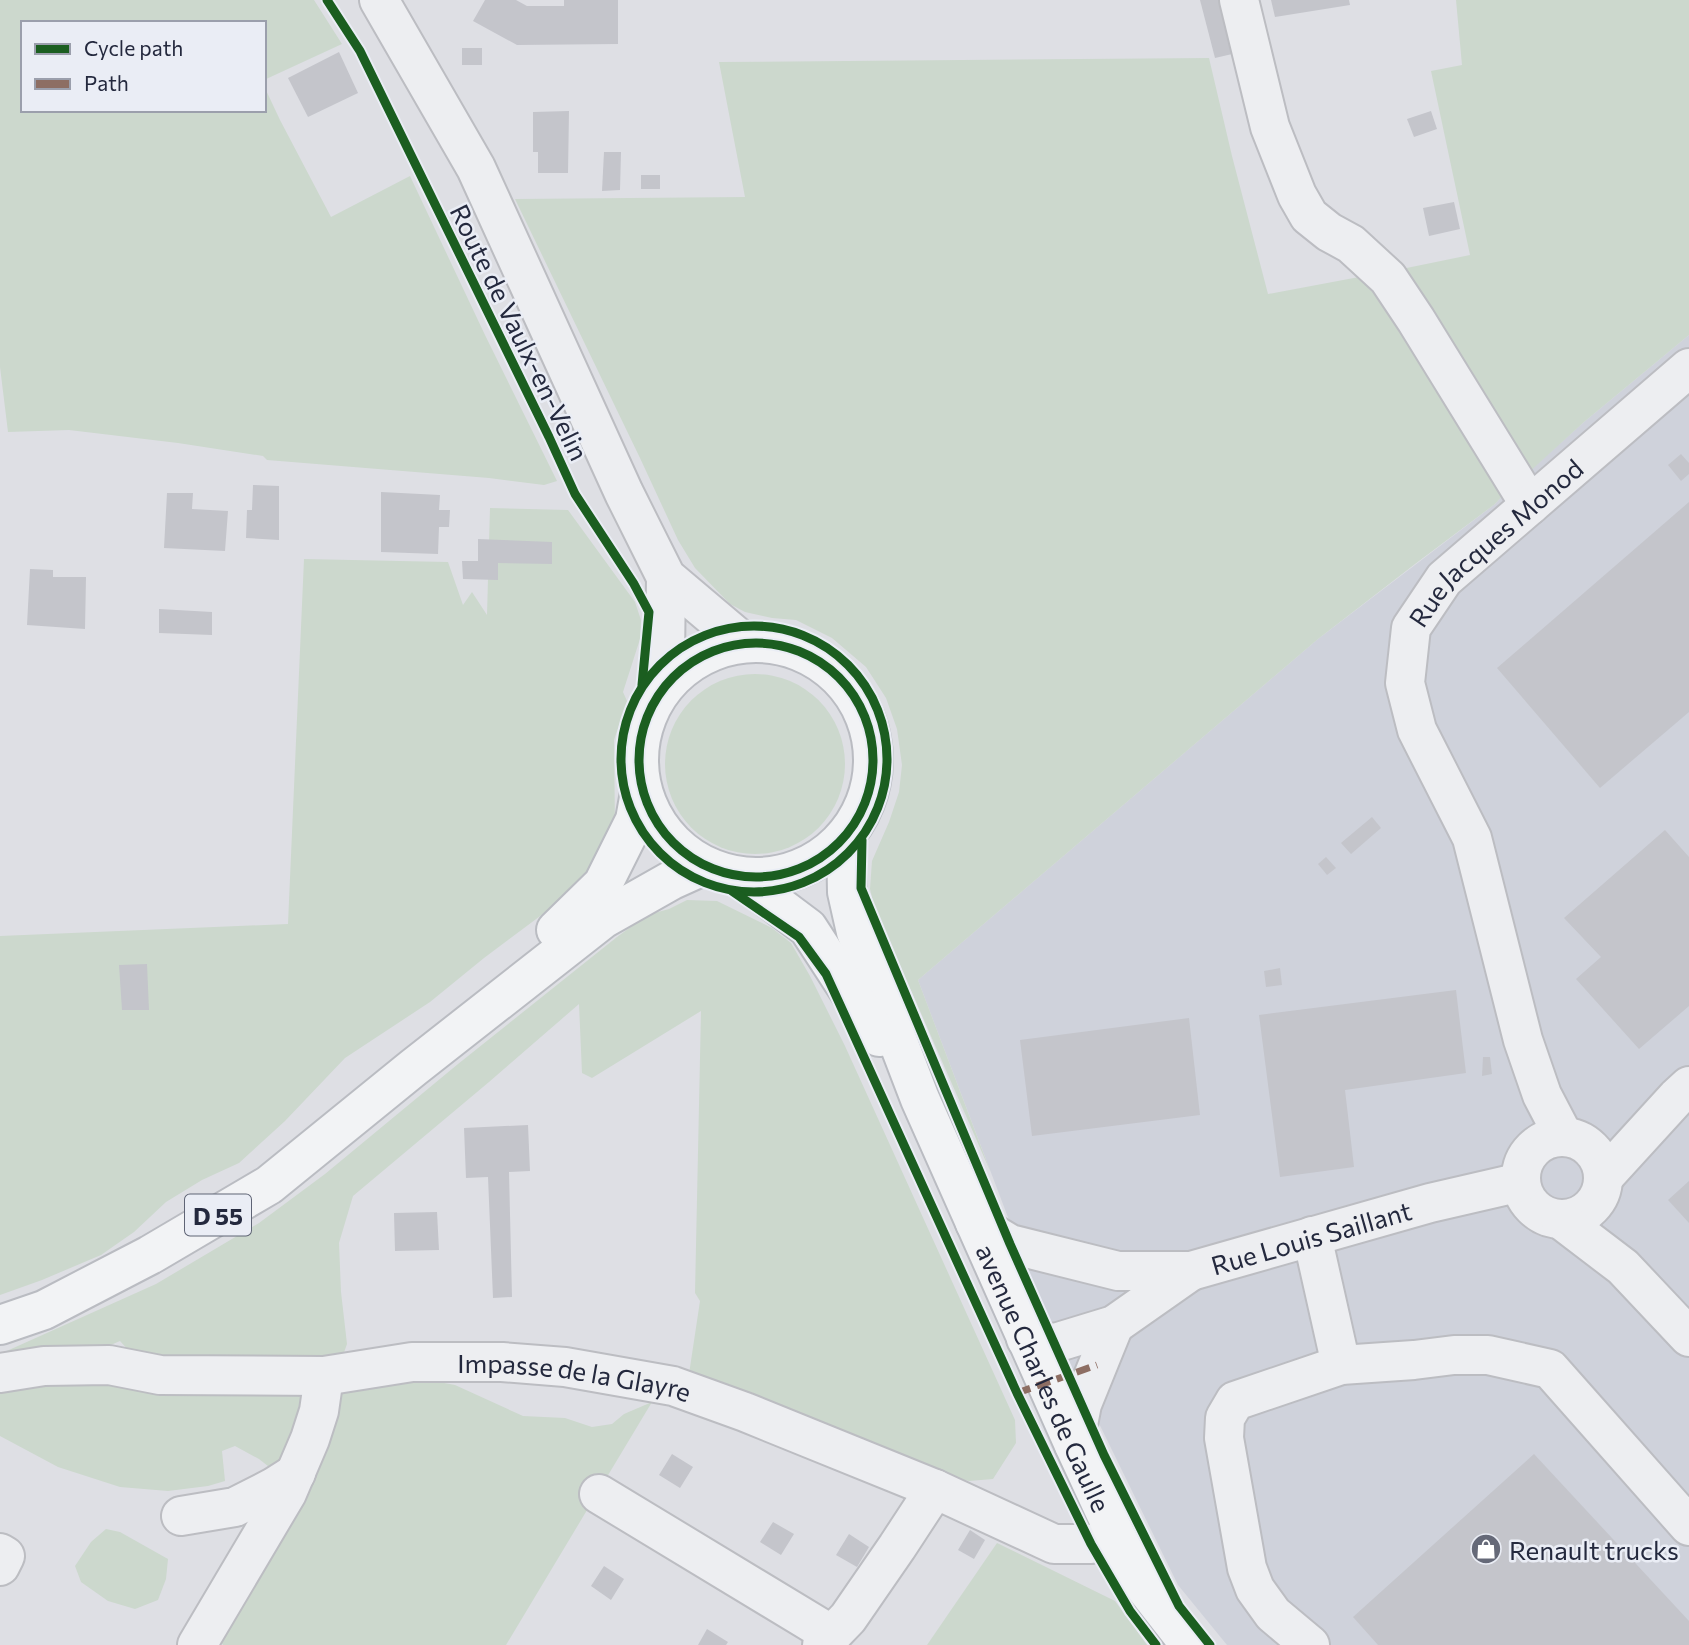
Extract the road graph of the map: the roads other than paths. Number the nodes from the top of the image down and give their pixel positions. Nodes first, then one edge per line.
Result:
1 (379, 0) edge
2 (1239, 0) edge
3 (1689, 369) edge
4 (1530, 505) junction
5 (666, 577) junction
6 (744, 643) junction
7 (666, 684) junction
8 (641, 787) junction
9 (846, 838) junction
10 (703, 866) junction
11 (740, 877) junction
12 (413, 1068) junction
13 (1683, 1091) edge
14 (920, 1099) junction
15 (1560, 1178) junction
16 (975, 1223) junction
17 (1312, 1236) junction
18 (1191, 1271) junction
19 (0, 1325) edge
20 (1114, 1325) junction
21 (1689, 1337) edge
22 (1026, 1339) junction
23 (1341, 1365) junction
24 (0, 1373) edge
25 (324, 1376) junction
26 (1074, 1445) junction
27 (296, 1474) junction
28 (935, 1489) junction
29 (599, 1494) dead end
30 (181, 1516) dead end
31 (1689, 1526) edge
32 (1117, 1538) junction
33 (0, 1553) edge
34 (0, 1566) edge
35 (827, 1640) edge
36 (197, 1645) edge
37 (1190, 1645) edge
38 (1310, 1645) edge

1 - 5 street, Route de Vaulx-en-Velin
2 - 4 street
3 - 4 street, Rue Jacques Monod
4 - 15 street, Rue Jacques Monod
5 - 6 street, Route de Vaulx-en-Velin
5 - 7 street, Route de Vaulx-en-Velin
6 - 7 main road
6 - 9 main road
7 - 8 main road
8 - 10 main road
8 - 12 main road, D 55
9 - 11 main road
9 - 14 main road, avenue Charles de Gaulle
10 - 11 main road
10 - 12 main road, D 55
11 - 14 main road, avenue Charles de Gaulle
12 - 19 main road, D 55
13 - 15 street
14 - 16 main road, avenue Charles de Gaulle
15 - 17 street, Rue Louis Saillant
15 - 21 street, Rue Jacques Monod
16 - 18 street, Rue Louis Saillant
16 - 22 main road, avenue Charles de Gaulle
17 - 18 street, Rue Louis Saillant
17 - 23 street
18 - 20 street, Rue Louis Saillant
20 - 22 street, Rue Louis Saillant
20 - 26 street
22 - 26 main road, avenue Charles de Gaulle
23 - 31 street
23 - 38 street
24 - 25 street, Impasse de la Glayre
25 - 27 street
25 - 28 street, Impasse de la Glayre
26 - 32 main road, avenue Charles de Gaulle
27 - 30 street
27 - 36 street
28 - 32 street, Impasse de la Glayre
28 - 35 street
29 - 35 street
32 - 37 main road, avenue Charles de Gaulle
33 - 34 street

